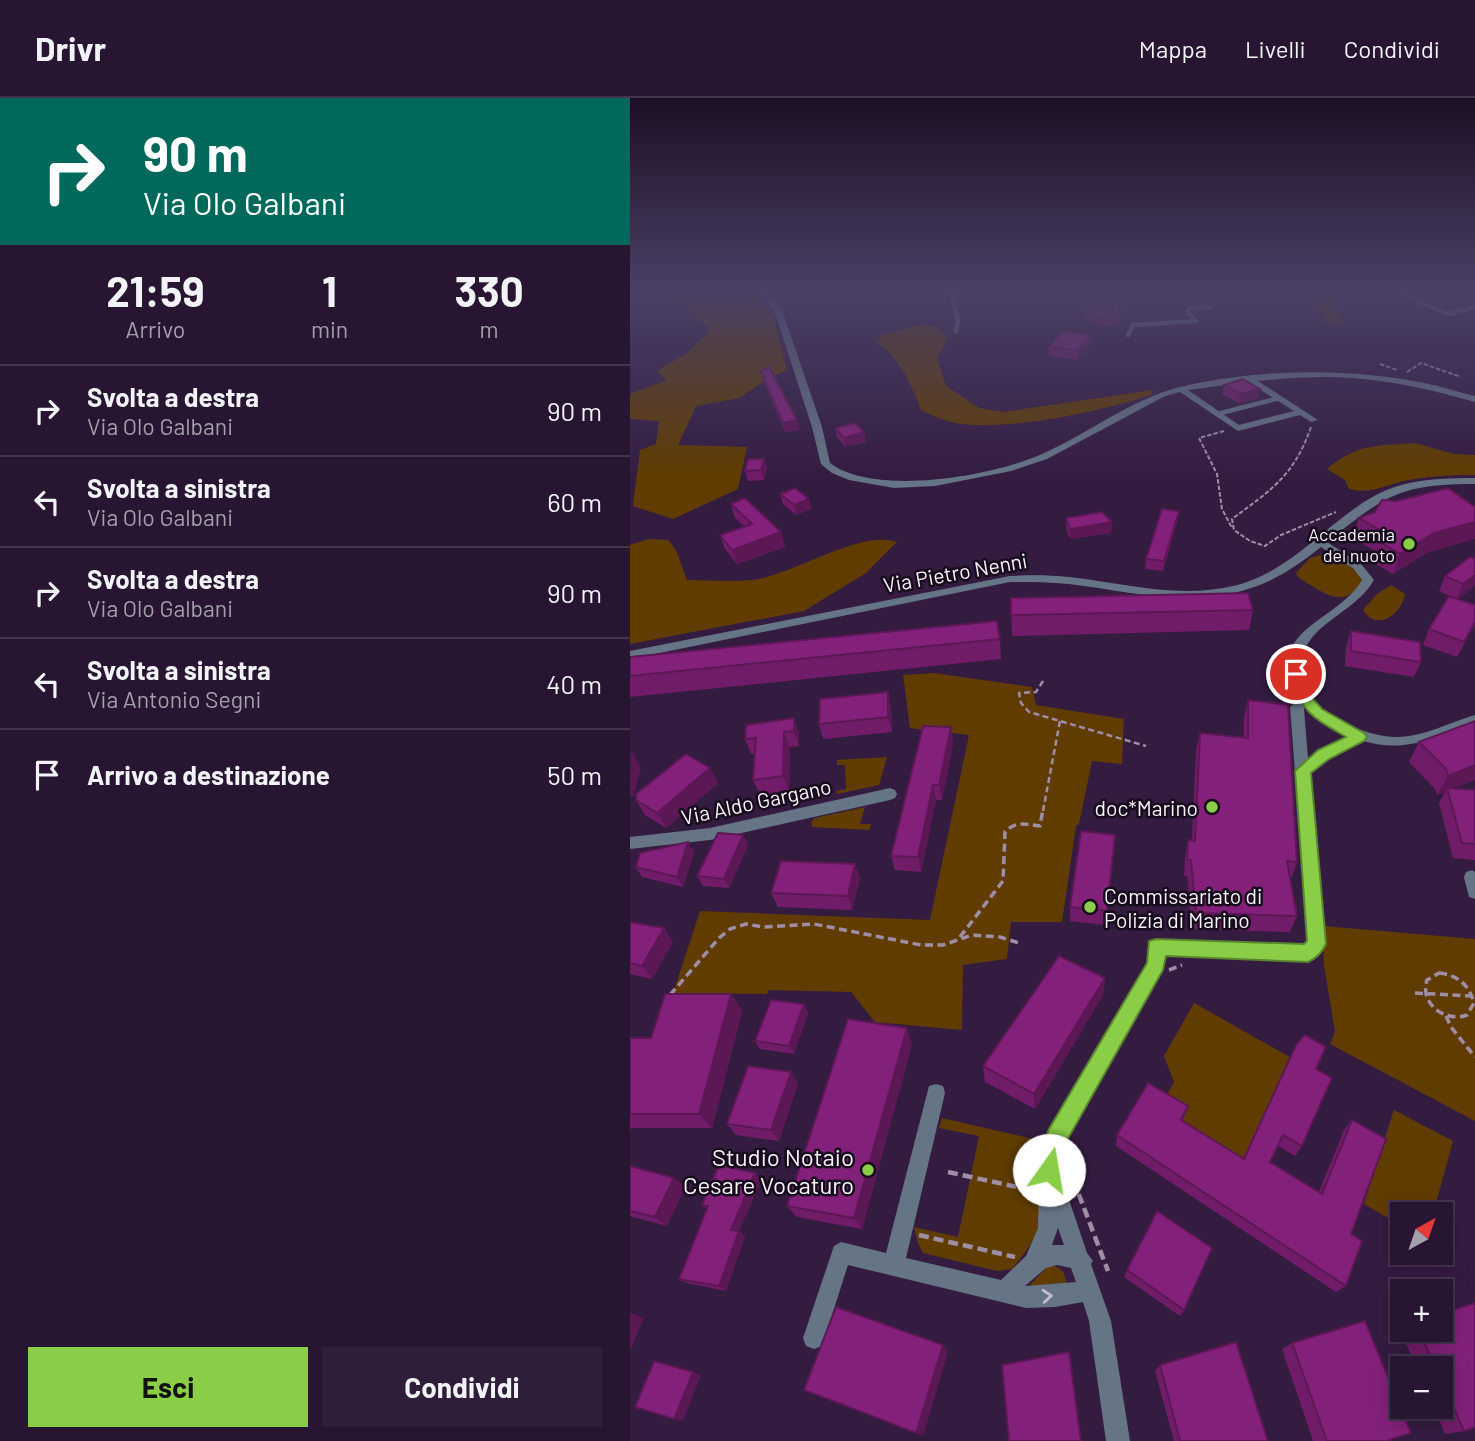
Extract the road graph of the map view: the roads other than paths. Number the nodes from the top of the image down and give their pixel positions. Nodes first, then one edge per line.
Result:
1 (792, 353) edge
2 (1249, 379) junction
3 (1181, 389) junction
4 (1279, 398) junction
5 (1475, 398) edge
6 (1301, 412) junction
7 (1217, 414) junction
8 (1314, 421) road end
9 (1475, 481) edge
10 (1321, 543) junction
11 (630, 655) edge
12 (1306, 701) junction
13 (1475, 720) edge
14 (1359, 737) junction
15 (1301, 744) junction
16 (1328, 752) junction
17 (1303, 771) junction
18 (890, 794) dead end
19 (630, 844) edge
20 (936, 1093) dead end
21 (1049, 1170) junction
22 (1082, 1261) junction
23 (1034, 1263) junction
24 (894, 1265) junction
25 (1091, 1290) junction
26 (1004, 1293) junction
27 (814, 1338) dead end
28 (1118, 1441) edge

1 - 3 street
2 - 3 street
2 - 4 street
2 - 5 street
3 - 7 street
4 - 6 street
4 - 7 lane
6 - 7 street
6 - 8 street
9 - 10 street, Via Pietro Nenni
10 - 11 street, Via Pietro Nenni
10 - 12 street
12 - 14 street
12 - 15 street
13 - 14 street
14 - 16 street
15 - 16 street
15 - 17 street
16 - 17 street
17 - 21 street
18 - 19 street, Via Aldo Gargano
20 - 24 street
21 - 22 street
21 - 23 street
22 - 23 street
22 - 25 street
23 - 26 street
24 - 26 street
24 - 27 street
26 -> 25 street
25 - 28 street

